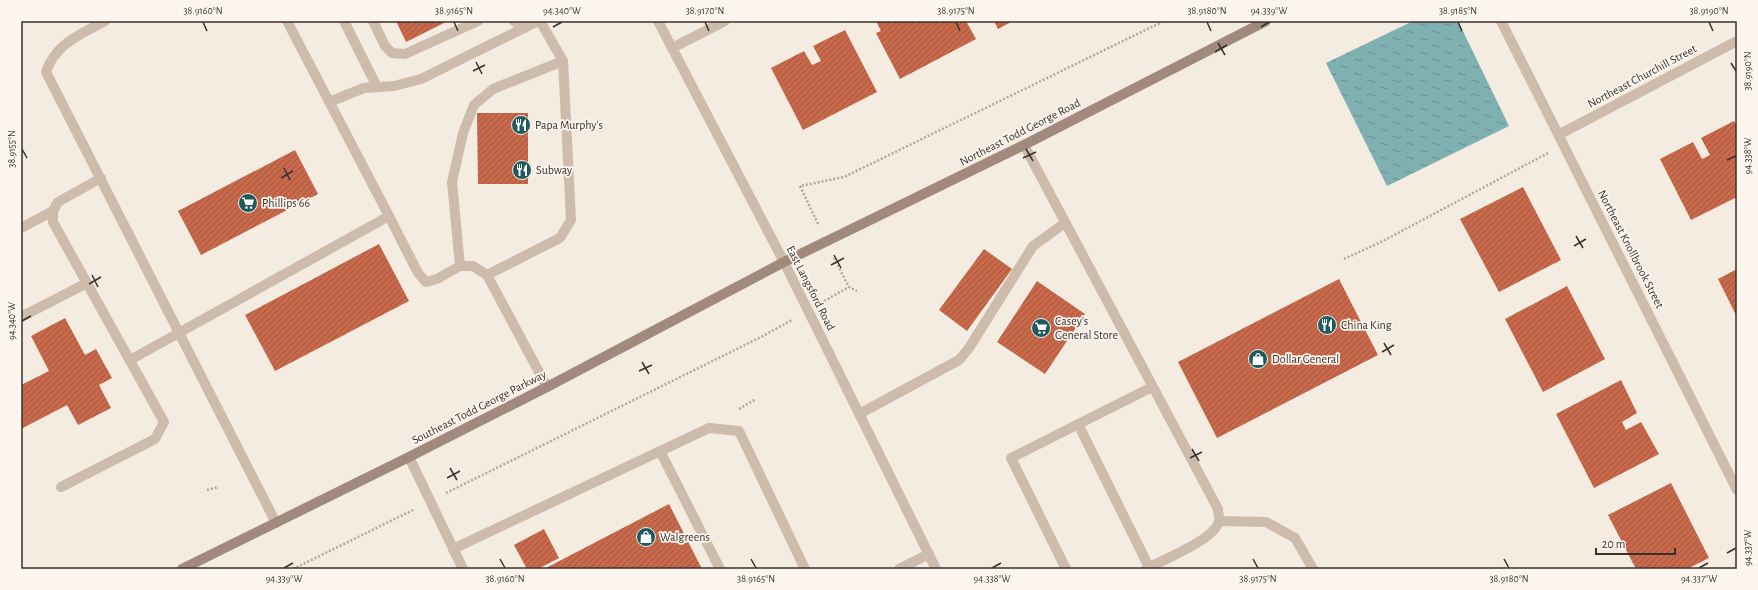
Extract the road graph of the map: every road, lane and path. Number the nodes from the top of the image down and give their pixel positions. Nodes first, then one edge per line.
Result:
1 (105, 21) edge
2 (287, 21) edge
3 (344, 21) edge
4 (373, 21) edge
5 (478, 21) edge
6 (514, 21) edge
7 (539, 21) edge
8 (658, 21) edge
9 (725, 21) edge
10 (1164, 21) edge
11 (1266, 21) edge
12 (1501, 21) edge
13 (525, 28) junction
14 (1737, 41) edge
15 (672, 48) junction
16 (563, 61) junction
17 (377, 87) junction
18 (329, 102) junction
19 (1560, 134) junction
20 (1024, 145) junction
21 (1548, 153) dead end
22 (101, 178) junction
23 (800, 186) dead end
24 (53, 211) junction
25 (389, 216) junction
26 (1065, 223) junction
27 (21, 228) edge
28 (1344, 259) dead end
29 (784, 262) junction
30 (460, 266) junction
31 (487, 276) junction
32 (87, 283) junction
33 (21, 317) edge
34 (179, 332) junction
35 (761, 337) dead end
36 (130, 360) junction
37 (1152, 386) junction
38 (547, 387) junction
39 (756, 399) dead end
40 (739, 408) dead end
41 (859, 414) junction
42 (1078, 424) junction
43 (660, 451) junction
44 (409, 457) junction
45 (460, 486) dead end
46 (61, 487) dead end
47 (219, 487) dead end
48 (208, 490) dead end
49 (1737, 490) edge
50 (393, 520) dead end
51 (1220, 521) junction
52 (276, 523) junction
53 (454, 549) junction
54 (929, 554) junction
55 (1147, 568) edge
56 (182, 569) edge
57 (293, 569) edge
58 (463, 569) edge
59 (720, 569) edge
60 (805, 569) edge
61 (898, 569) edge
62 (936, 569) edge
63 (1066, 569) edge
64 (1313, 569) edge

1 - 22 street
2 - 18 street
3 - 17 street
4 - 5 street
6 - 13 street
7 - 13 street
7 - 16 street
8 - 15 street, East Langsford Road
9 - 15 street
10 - 23 path
11 - 20 main road, Northeast Todd George Road
12 - 19 street, Northeast Knollbrook Street
13 - 17 street
14 - 19 street, Northeast Churchill Street
15 - 29 street, East Langsford Road
16 - 30 street
16 - 31 street
17 - 18 street
18 - 25 street
19 - 49 street, Northeast Knollbrook Street
20 - 26 street
20 - 29 main road, Northeast Todd George Road
21 - 28 path
22 - 24 street
22 - 34 street
24 - 27 street
24 - 32 street
25 - 30 street
25 - 34 street
26 - 37 street
26 - 41 street
29 - 38 main road, Southeast Todd George Parkway
29 - 41 street, East Langsford Road
30 - 31 street
31 - 38 street
32 - 33 street
32 - 36 street
34 - 36 street
34 - 52 street
35 - 45 path
36 - 46 street
37 - 42 street
37 - 51 street
38 - 44 main road, Southeast Todd George Parkway
39 - 40 path
41 - 54 street, East Langsford Road
42 - 55 street
42 - 63 street
43 - 53 street
43 - 59 street
43 - 60 street
44 - 52 main road, Southeast Todd George Parkway
44 - 53 street
47 - 48 path
50 - 57 path
51 - 55 street
51 - 64 street
52 - 56 main road, Southeast Todd George Parkway
53 - 58 street
54 - 61 street
54 - 62 street, East Langsford Road

